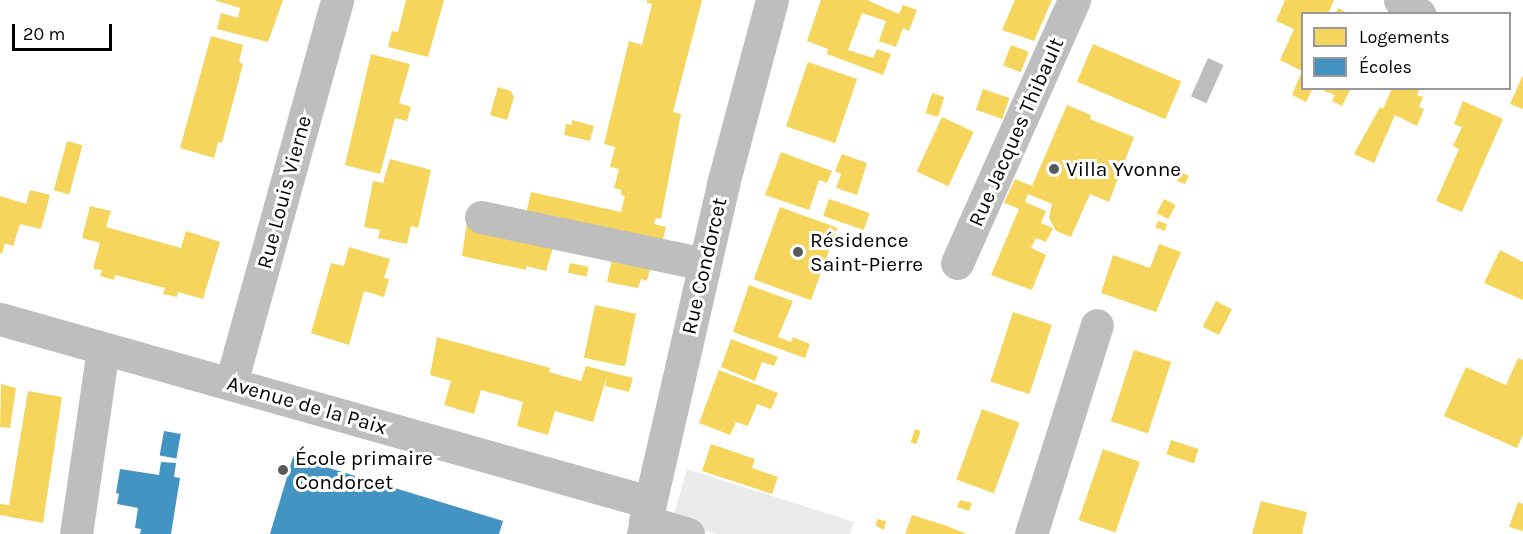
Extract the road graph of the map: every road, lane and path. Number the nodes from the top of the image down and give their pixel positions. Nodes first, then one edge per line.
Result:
1 (337, 0) edge
2 (772, 0) edge
3 (1074, 0) edge
4 (1401, 0) edge
5 (1416, 12) edge
6 (481, 217) dead end
7 (957, 263) dead end
8 (704, 264) junction
9 (0, 319) edge
10 (1097, 325) dead end
11 (103, 349) junction
12 (231, 383) junction
13 (646, 519) edge
14 (76, 534) edge
15 (688, 534) edge
16 (1031, 534) edge

1 - 12 street, Rue Louis Vierne
2 - 8 street, Rue Condorcet
3 - 7 street, Rue Jacques Thibault
4 - 5 street
6 - 8 street
8 - 13 street, Rue Condorcet
9 - 11 street, Avenue de la Paix
10 - 16 street
11 - 12 street, Avenue de la Paix
11 - 14 street
12 - 13 street, Avenue de la Paix
13 - 15 street, Avenue de la Paix

